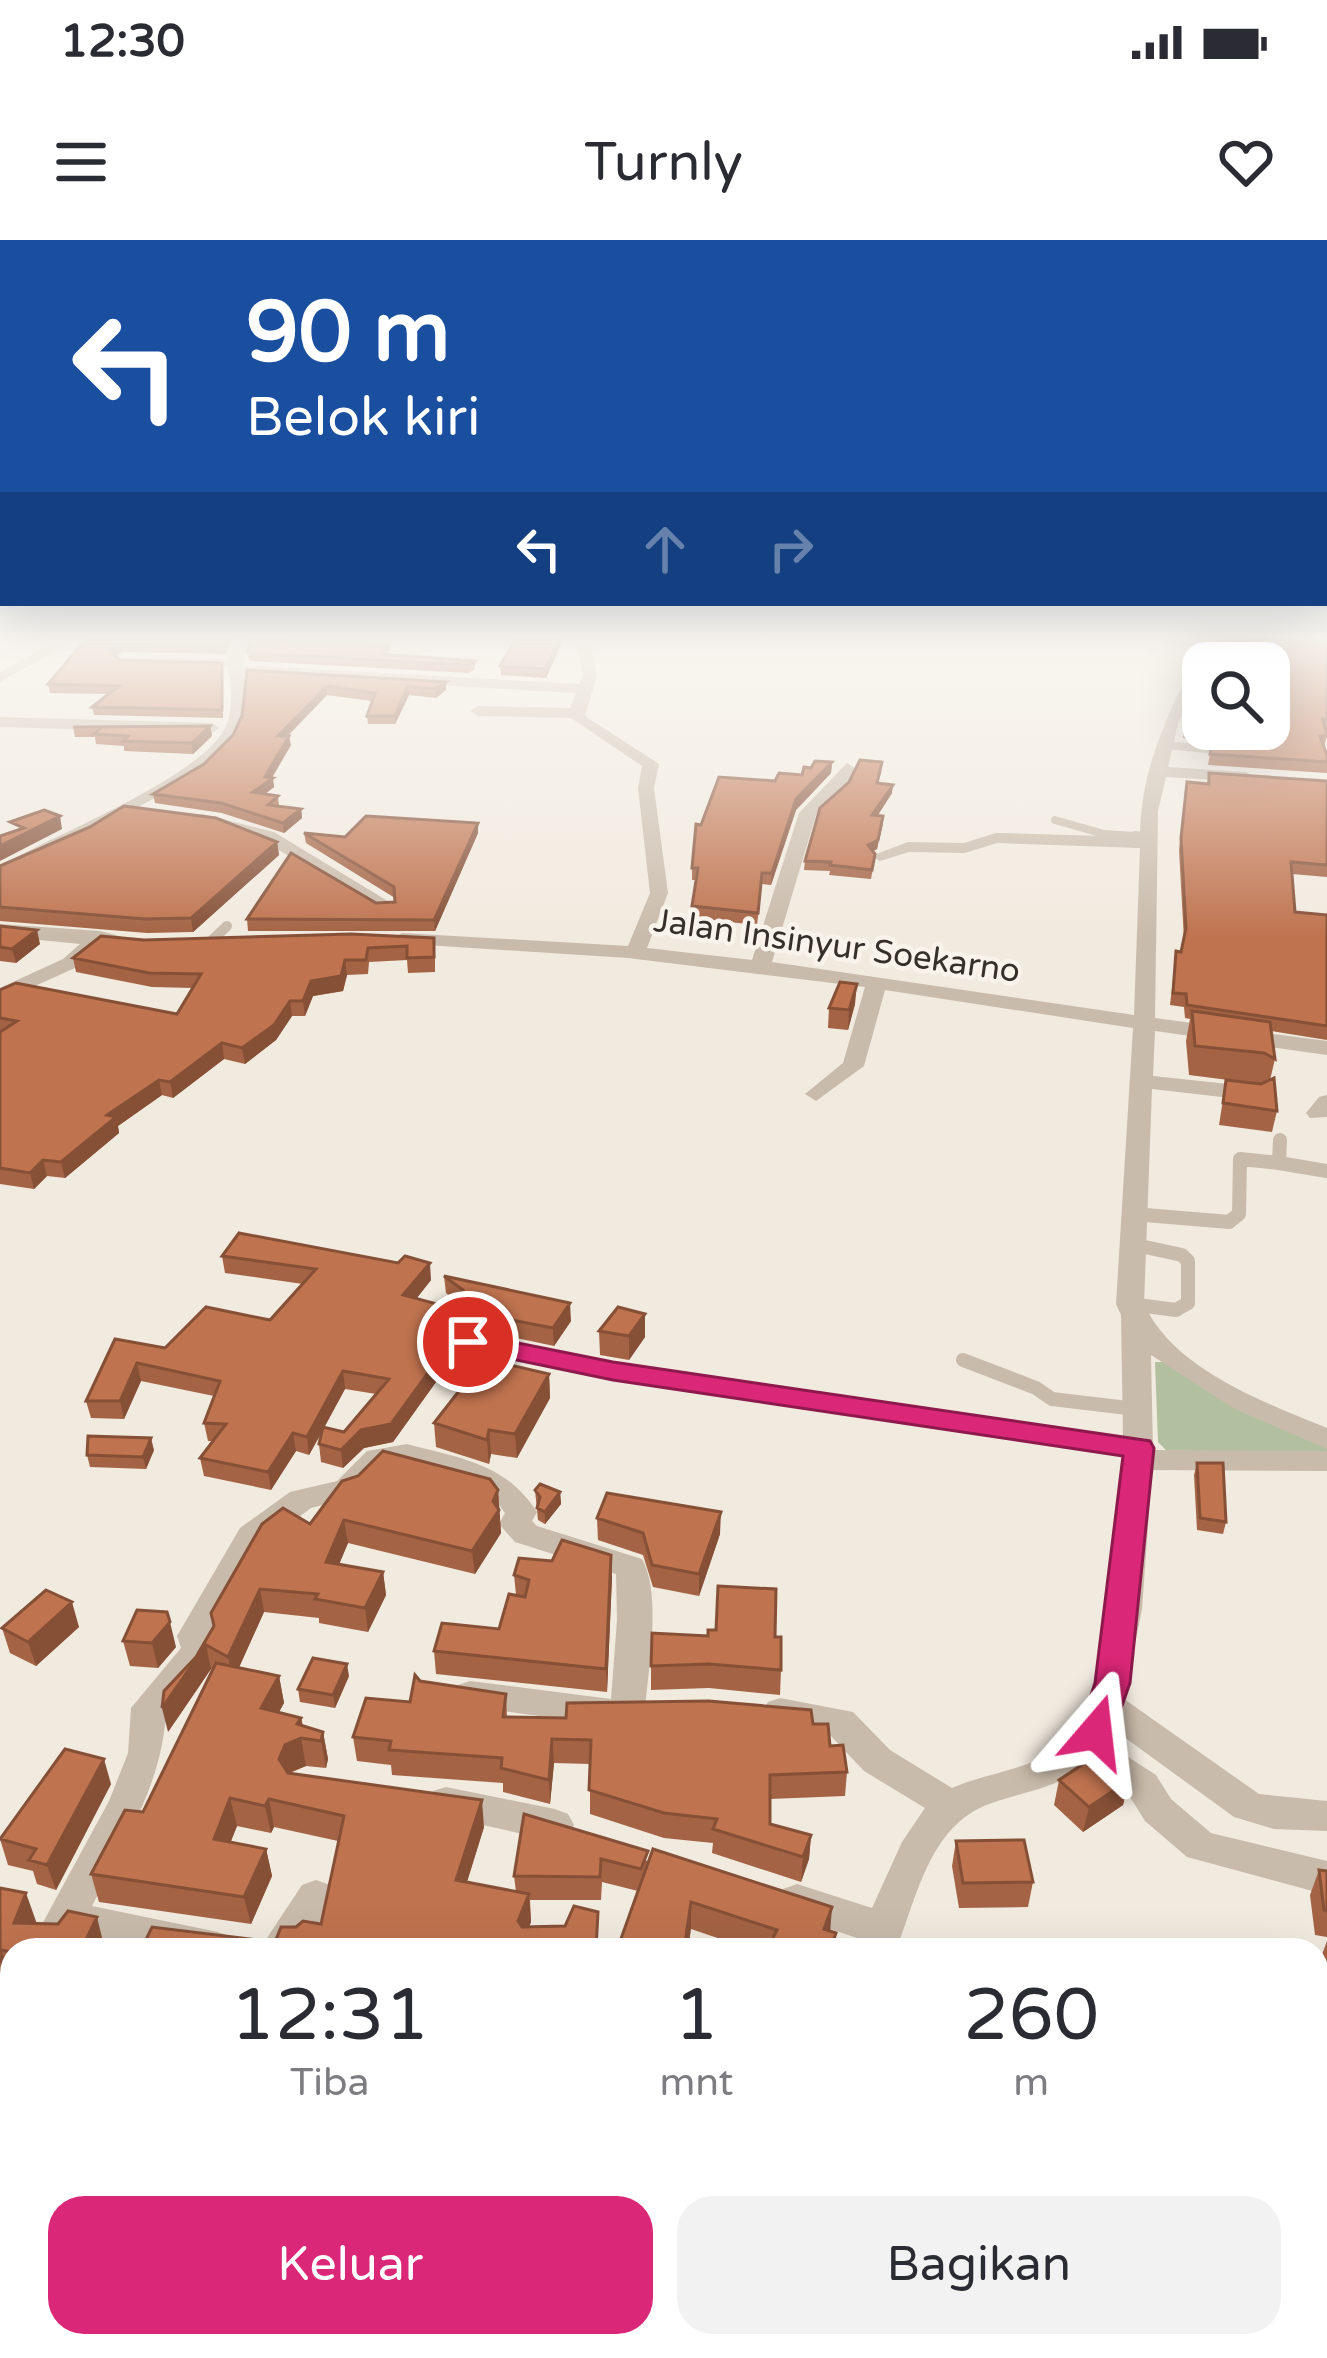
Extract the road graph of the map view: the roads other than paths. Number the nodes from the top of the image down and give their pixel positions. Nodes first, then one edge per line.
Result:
1 (225, 739) edge
2 (609, 739) edge
3 (1168, 739) edge
4 (1166, 745) junction
5 (1182, 747) edge
6 (847, 768) dead end
7 (1155, 771) junction
8 (1262, 778) edge
9 (124, 807) junction
10 (153, 813) edge
11 (187, 817) edge
12 (1055, 820) dead end
13 (1149, 840) junction
14 (880, 856) edge
15 (0, 874) edge
16 (386, 906) edge
17 (227, 926) dead end
18 (0, 930) edge
19 (100, 938) junction
20 (375, 938) edge
21 (249, 943) edge
22 (188, 944) junction
23 (635, 954) junction
24 (759, 970) junction
25 (876, 985) junction
26 (0, 996) edge
27 (1141, 1025) junction
28 (1327, 1048) edge
29 (1138, 1081) junction
30 (816, 1094) dead end
31 (1257, 1094) edge
32 (1280, 1140) dead end
33 (1279, 1163) junction
34 (1327, 1171) edge
35 (1133, 1214) junction
36 (1131, 1244) junction
37 (1132, 1311) junction
38 (468, 1342) edge
39 (963, 1360) dead end
40 (1141, 1410) junction
41 (1327, 1438) edge
42 (1138, 1454) junction
43 (1327, 1461) edge
44 (436, 1691) edge
45 (1108, 1706) junction
46 (668, 1708) edge
47 (745, 1709) edge
48 (627, 1710) junction
49 (1084, 1746) junction
50 (405, 1796) edge
51 (951, 1807) junction
52 (1327, 1816) edge
53 (594, 1836) edge
54 (1327, 1878) edge
55 (754, 1886) edge
56 (316, 1897) dead end
57 (57, 1933) edge
58 (104, 1938) edge
59 (287, 1938) edge
60 (875, 1938) edge
61 (881, 1938) edge

1 - 9 street
2 - 23 street
3 - 4 street
4 - 5 lane
4 - 7 street
6 - 24 street
7 - 8 street
7 - 13 street
9 - 10 street
9 - 15 street
11 - 16 street
12 - 13 lane
13 - 14 street
13 - 27 street
17 - 22 lane
18 - 19 street
19 - 22 street
19 - 26 street
20 - 23 street, Jalan Insinyur Soekarno
21 - 22 street
23 - 24 street, Jalan Insinyur Soekarno
24 - 25 street, Jalan Insinyur Soekarno
25 - 27 street, Jalan Insinyur Soekarno
25 - 30 street
27 - 28 street, Jalan Insinyur Soekarno
27 - 29 street
29 - 31 street
29 - 35 street
32 - 33 lane
33 - 34 lane
33 - 35 lane
35 - 36 street
36 - 37 street
36 - 37 lane
37 - 40 street
37 - 41 street
38 - 42 street
39 - 40 lane
40 - 42 street
42 - 43 street
42 - 45 street
44 - 48 street
45 - 49 street
45 - 52 street
46 - 48 street
47 - 51 street
48 - 57 street
49 - 51 street
49 - 54 street
50 - 53 street
51 - 61 street
55 - 60 street
56 - 59 street
57 - 58 street

